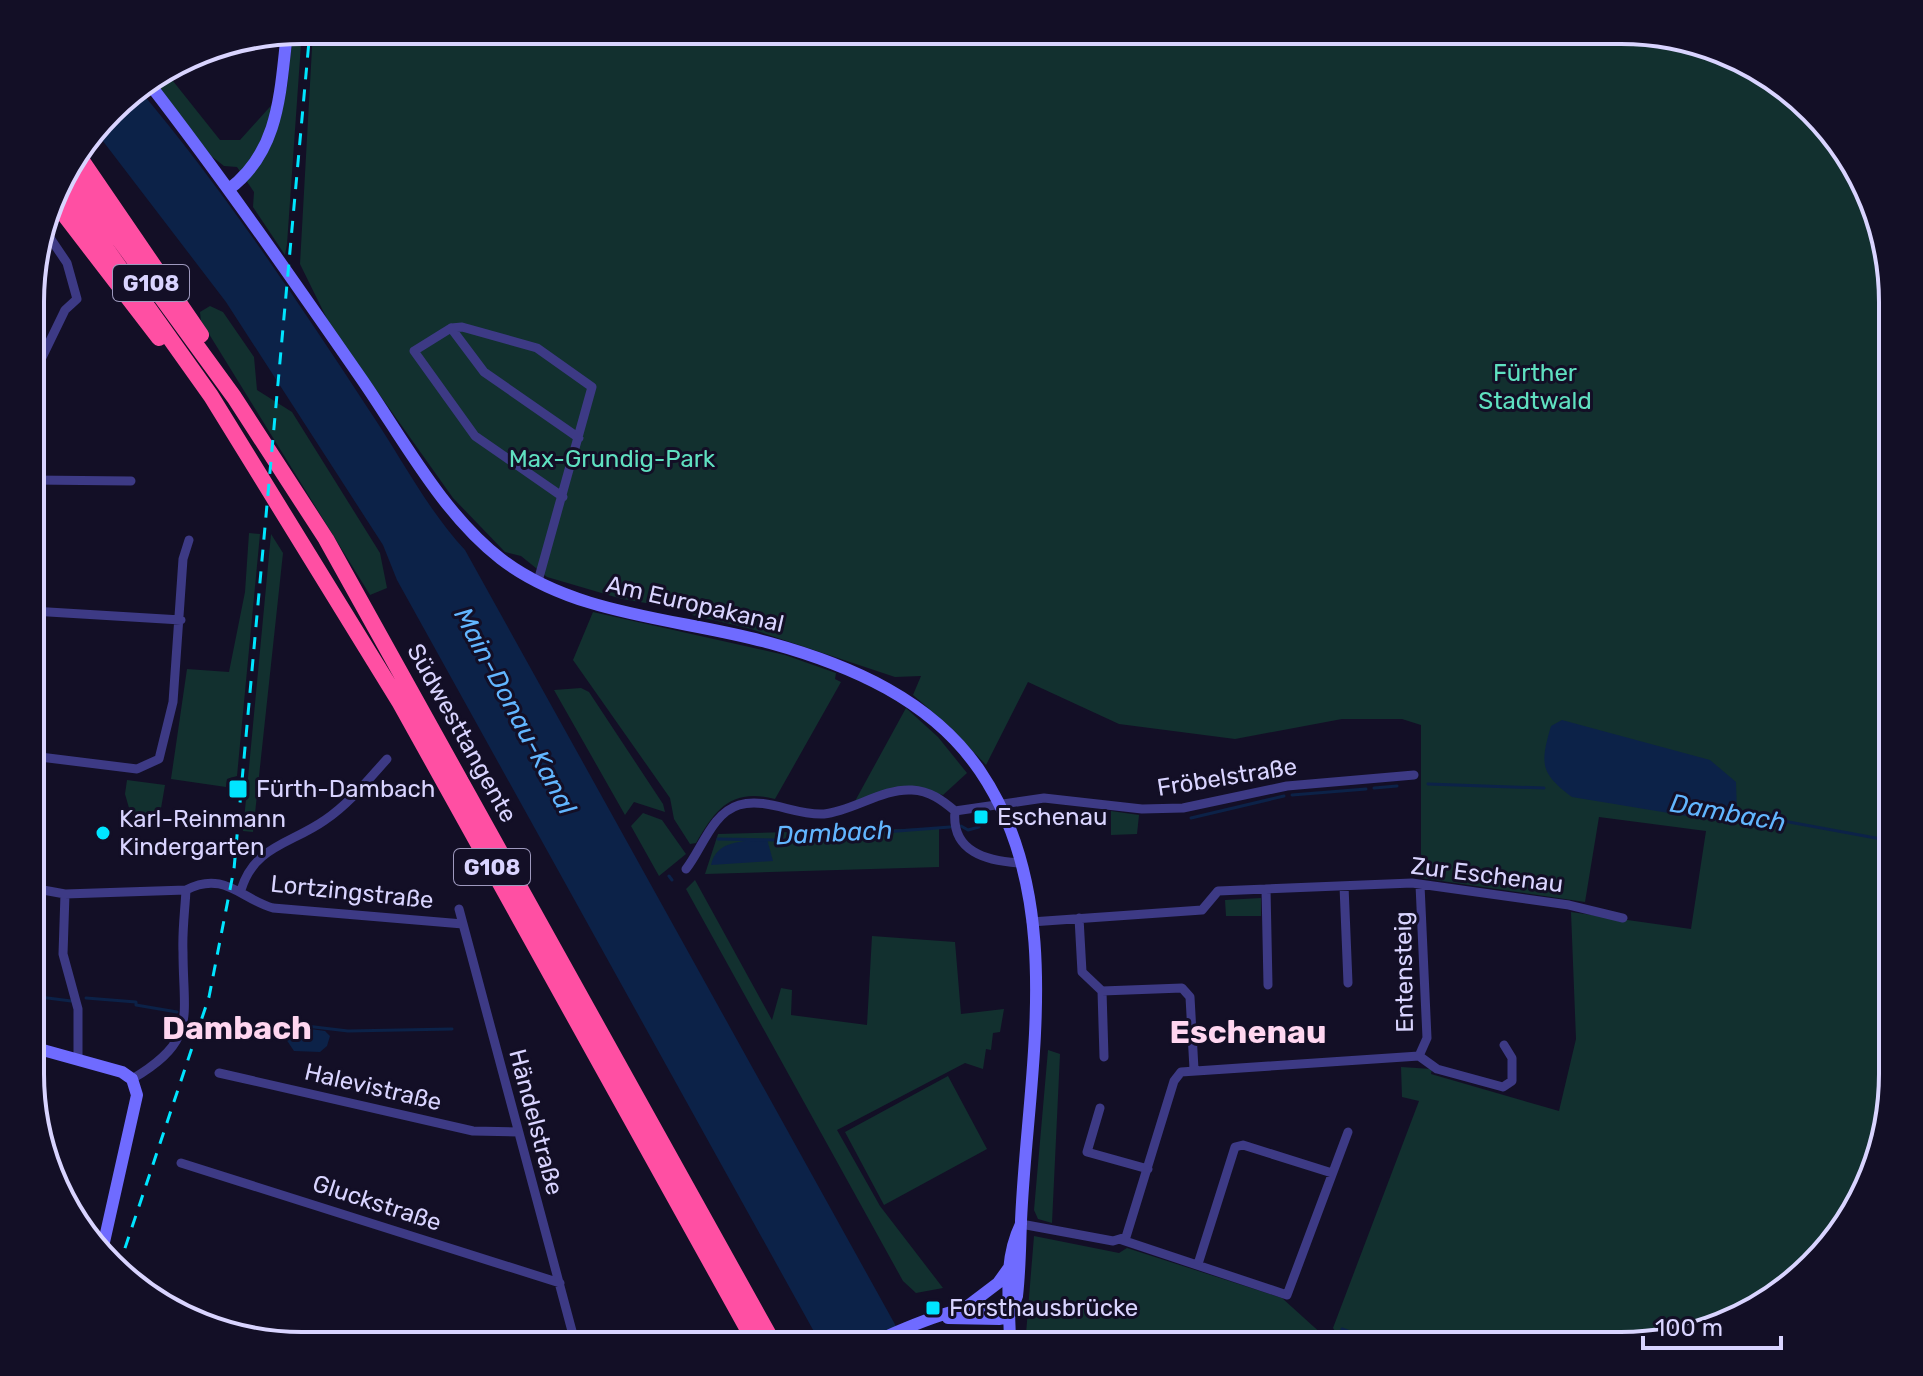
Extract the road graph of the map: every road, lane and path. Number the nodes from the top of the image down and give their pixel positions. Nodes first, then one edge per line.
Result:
1 (285, 45) edge
2 (155, 91) edge
3 (84, 164) edge
4 (76, 180) edge
5 (229, 189) junction
6 (68, 195) edge
7 (61, 211) edge
8 (52, 241) edge
9 (451, 328) junction
10 (44, 353) edge
11 (211, 396) junction
12 (234, 397) junction
13 (579, 438) junction
14 (44, 480) edge
15 (131, 481) dead end
16 (563, 497) junction
17 (189, 540) dead end
18 (538, 581) junction
19 (44, 612) edge
20 (181, 620) junction
21 (45, 758) edge
22 (387, 759) dead end
23 (1414, 775) dead end
24 (999, 806) junction
25 (955, 811) junction
26 (1020, 863) junction
27 (686, 869) dead end
28 (1420, 885) junction
29 (1344, 886) junction
30 (1266, 889) junction
31 (45, 890) edge
32 (186, 890) junction
33 (241, 890) junction
34 (65, 894) junction
35 (459, 909) dead end
36 (1079, 918) junction
37 (1623, 918) dead end
38 (1031, 922) junction
39 (463, 924) junction
40 (1348, 983) dead end
41 (1268, 985) dead end
42 (1102, 991) junction
43 (1504, 1045) dead end
44 (45, 1051) edge
45 (1419, 1056) junction
46 (1104, 1057) dead end
47 (78, 1060) junction
48 (1194, 1069) junction
49 (219, 1073) dead end
50 (132, 1079) junction
51 (1100, 1108) dead end
52 (518, 1132) junction
53 (1348, 1132) dead end
54 (181, 1163) dead end
55 (1148, 1169) junction
56 (1332, 1173) junction
57 (1021, 1224) junction
58 (104, 1240) edge
59 (1118, 1240) junction
60 (1198, 1264) junction
61 (1009, 1267) junction
62 (560, 1283) junction
63 (966, 1307) junction
64 (1010, 1315) junction
65 (941, 1317) junction
66 (572, 1331) edge
67 (749, 1331) edge
68 (767, 1331) edge
69 (902, 1331) edge
70 (1010, 1332) edge

1 - 5 main road
2 - 5 main road, Am Europakanal
3 - 12 highway
4 - 12 highway, Südwesttangente / G108
5 - 18 main road, Am Europakanal
6 - 11 highway, Südwesttangente / G108
7 - 11 highway
8 - 10 street
9 - 13 street
9 - 13 street
9 - 16 street
11 - 67 highway, Südwesttangente / G108
12 - 68 highway, Südwesttangente / G108
13 - 16 street
14 - 15 street
16 - 18 street
17 - 20 street
18 - 24 main road, Am Europakanal
19 - 20 street
20 - 21 street
22 - 33 street
23 - 24 street, Fröbelstraße
24 - 25 street, Fröbelstraße
24 - 26 main road, Am Europakanal
25 - 26 street
25 - 27 street
26 - 38 main road, Am Europakanal
28 - 29 street, Zur Eschenau
28 - 37 street, Zur Eschenau
28 - 45 street, Entensteig
29 - 30 street, Zur Eschenau
29 - 40 street
30 - 36 street, Zur Eschenau
30 - 41 street
31 - 34 street, Lortzingstraße
32 - 33 street, Lortzingstraße
32 - 34 street, Lortzingstraße
32 - 50 street
33 - 39 street, Lortzingstraße
34 - 47 street
35 - 39 street, Händelstraße
36 - 38 street, Zur Eschenau
36 - 42 street
38 - 57 main road, Am Europakanal
39 - 52 street, Händelstraße
42 - 46 street
42 - 48 street
43 - 45 street, Entensteig
44 - 47 main road
45 - 48 street, Entensteig
47 - 50 main road
48 - 55 street
49 - 52 street, Halevistraße
50 - 58 main road
51 - 55 street
52 - 62 street, Händelstraße
53 - 56 street
54 - 62 street, Gluckstraße
55 - 59 street
56 - 60 street
56 - 60 street
57 - 59 street
57 - 61 main road, Am Europakanal
57 - 64 main road, Am Europakanal
59 - 60 street
61 - 63 main road
61 - 64 main road, Am Europakanal
62 - 66 street, Händelstraße
63 - 64 main road
63 - 65 main road
64 - 65 main road
64 - 70 main road, Am Europakanal
65 - 69 main road

